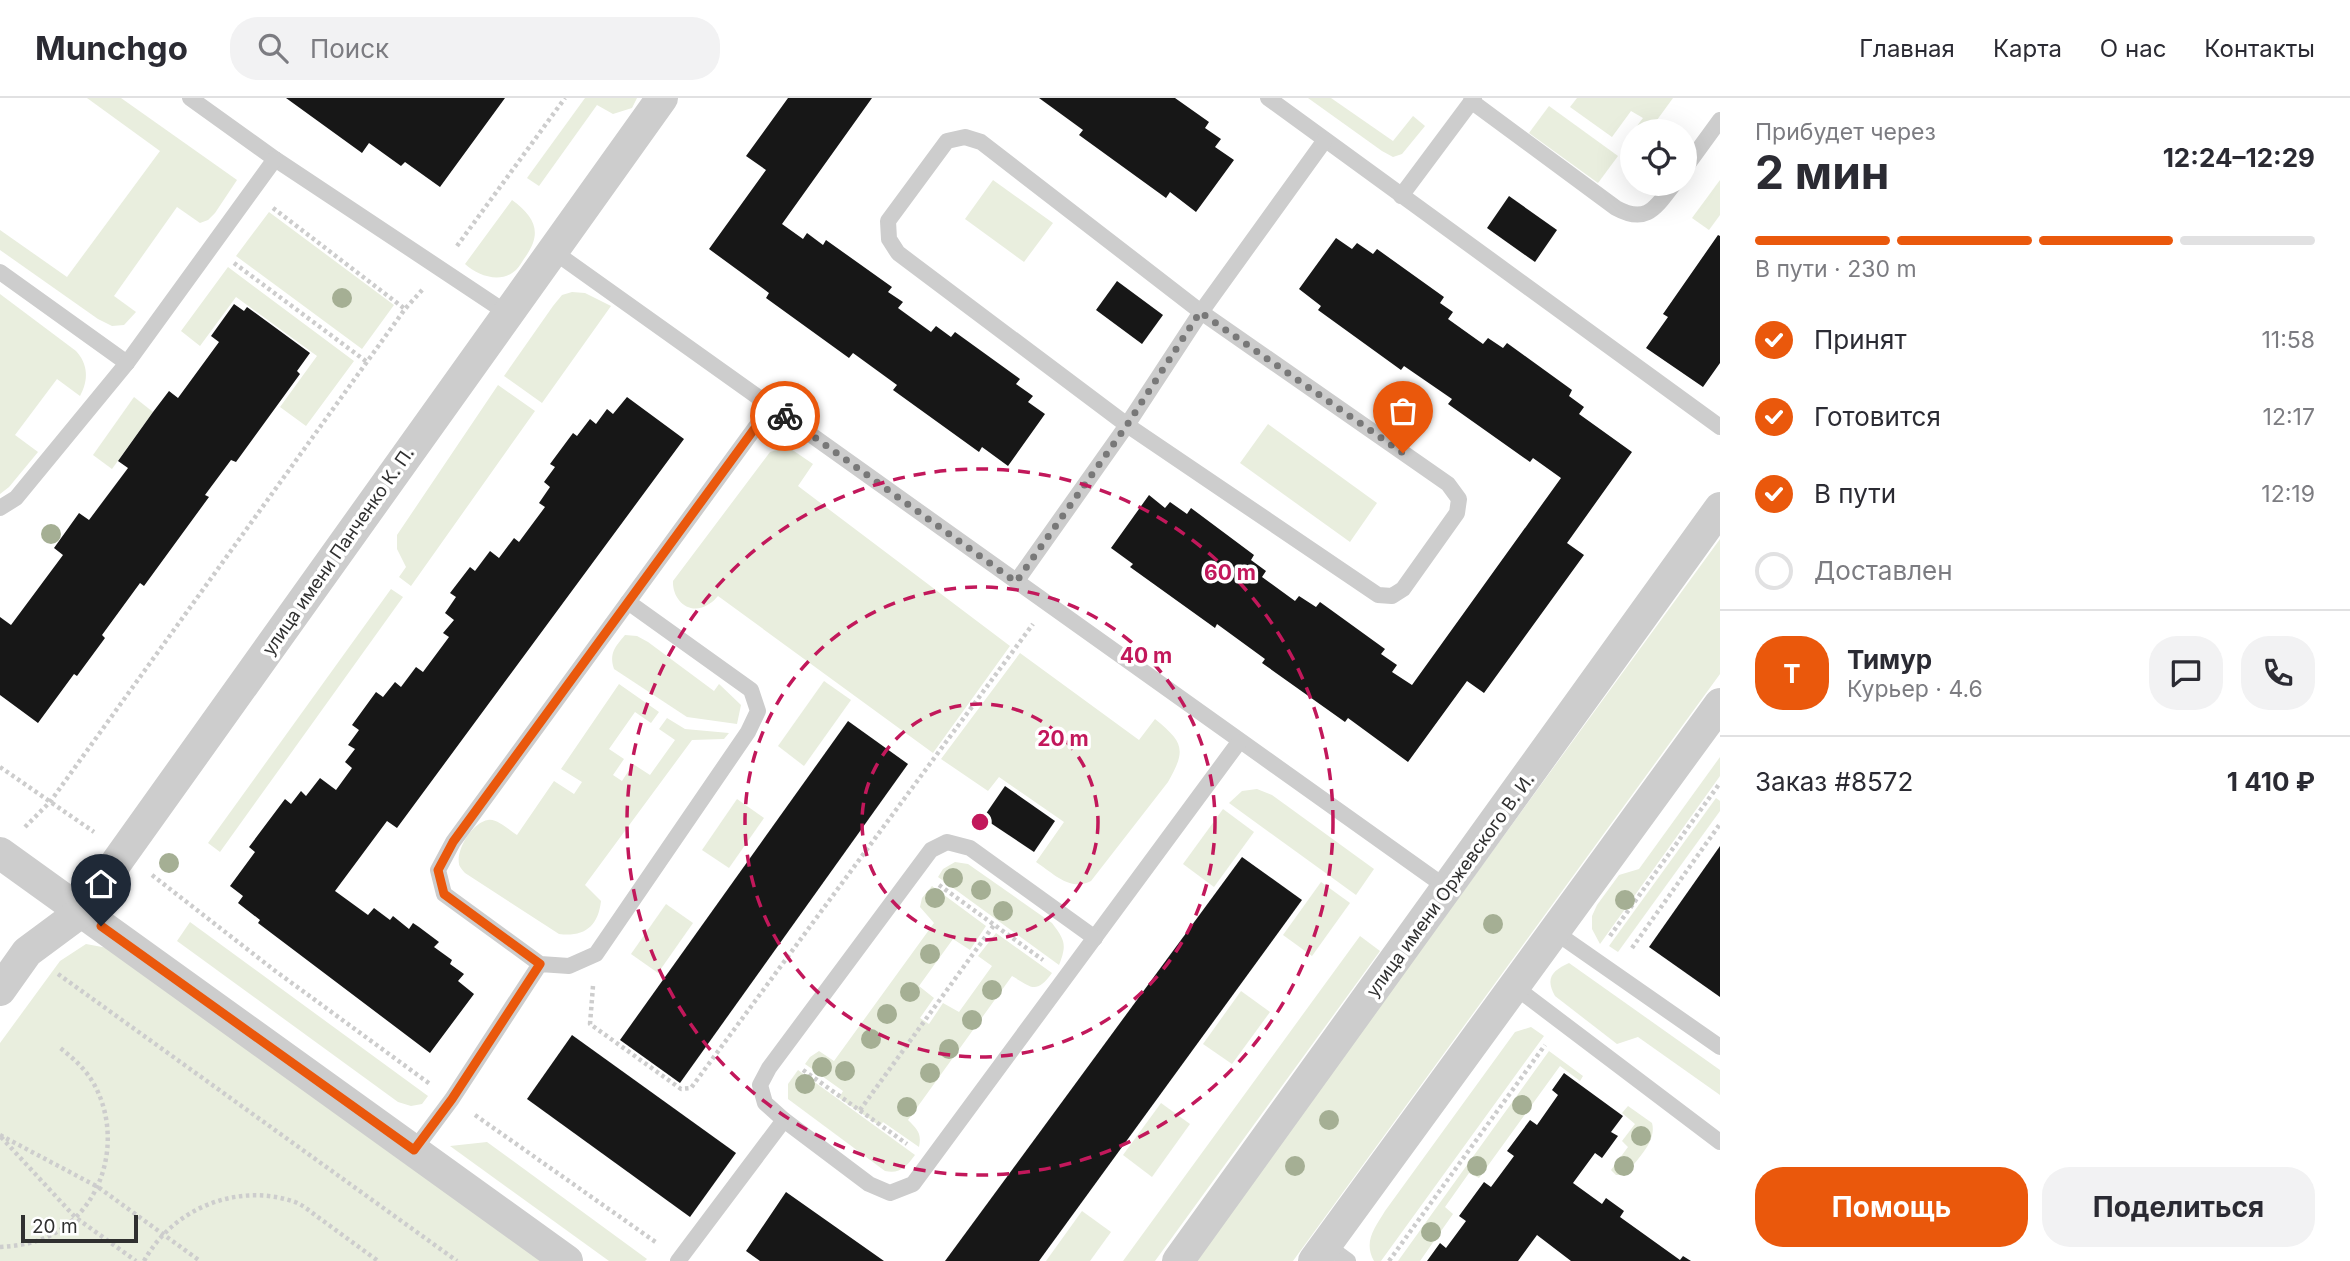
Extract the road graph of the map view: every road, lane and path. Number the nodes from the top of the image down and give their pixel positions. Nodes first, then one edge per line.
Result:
1 (190, 98) edge
2 (565, 98) edge
3 (662, 98) edge
4 (1268, 98) edge
5 (1473, 100) edge
6 (1720, 120) edge
7 (1325, 140) junction
8 (1697, 152) edge
9 (275, 159) junction
10 (251, 191) junction
11 (1401, 196) junction
12 (1665, 196) edge
13 (211, 246) junction
14 (553, 251) junction
15 (440, 270) junction
16 (0, 272) edge
17 (405, 309) junction
18 (1200, 312) junction
19 (507, 313) junction
20 (367, 362) junction
21 (127, 363) junction
22 (771, 406) junction
23 (1127, 425) junction
24 (1720, 427) edge
25 (0, 508) edge
26 (1720, 508) edge
27 (1016, 582) junction
28 (628, 602) junction
29 (1048, 604) junction
30 (1720, 704) edge
31 (1239, 742) junction
32 (0, 767) edge
33 (50, 802) junction
34 (1720, 824) edge
35 (8, 845) edge
36 (124, 852) junction
37 (917, 869) junction
38 (1447, 888) junction
39 (81, 912) junction
40 (994, 925) junction
41 (1555, 932) junction
42 (1095, 938) junction
43 (1632, 948) dead end
44 (27, 952) junction
45 (596, 954) junction
46 (540, 964) junction
47 (1066, 977) junction
48 (1514, 987) junction
49 (0, 990) edge
50 (59, 1047) dead end
51 (1720, 1047) edge
52 (780, 1053) junction
53 (452, 1099) junction
54 (860, 1111) junction
55 (784, 1121) junction
56 (0, 1136) edge
57 (1720, 1142) edge
58 (414, 1150) junction
59 (930, 1161) junction
60 (98, 1187) junction
61 (75, 1217) junction
62 (163, 1234) junction
63 (0, 1247) edge
64 (1329, 1256) edge
65 (679, 1260) edge
66 (136, 1261) edge
67 (144, 1261) edge
68 (200, 1261) edge
69 (378, 1261) edge
70 (457, 1261) edge
71 (567, 1261) edge
72 (1178, 1261) edge

1 - 9 lane
2 - 15 path
3 - 14 street, улица имени Панченко К. П.
4 - 7 lane
5 - 11 lane
5 - 12 lane
6 - 8 lane
7 - 11 lane
7 - 18 lane
9 - 10 lane
9 - 15 lane
10 - 13 lane
10 - 17 path
11 - 24 lane
13 - 20 path
13 - 21 lane
14 - 19 street, улица имени Панченко К. П.
14 - 22 lane
15 - 17 path
15 - 19 lane
16 - 21 lane
17 - 20 path
18 - 23 lane
18 - 23 lane
18 - 23 lane
19 - 36 street, улица имени Панченко К. П.
20 - 33 path
21 - 25 lane
22 - 27 lane
22 - 28 lane
23 - 27 lane
26 - 38 street, улица имени Оржевского В. И.
27 - 29 lane
28 - 45 lane
28 - 46 lane
29 - 31 lane
29 - 45 path
30 - 41 street
31 - 38 lane
31 - 42 lane
32 - 33 path
33 - 35 path
33 - 36 path
34 - 43 path
35 - 39 street
36 - 39 street, улица имени Панченко К. П.
36 - 53 path
37 - 40 path
37 - 42 lane
37 - 52 lane
38 - 72 street, улица имени Оржевского В. И.
39 - 44 street, улица имени Панченко К. П.
39 - 58 street
40 - 47 path
40 - 54 path
41 - 48 street
41 - 51 lane
42 - 47 lane
44 - 49 street, улица имени Панченко К. П.
44 - 70 path
45 - 46 lane
46 - 53 lane
47 - 59 lane
48 - 57 lane
48 - 64 street
50 - 60 path
52 - 54 path
52 - 55 lane
53 - 58 lane
53 - 65 path
54 - 59 path
55 - 59 lane
55 - 65 lane
56 - 60 path
56 - 61 path
58 - 71 street
60 - 61 path
60 - 62 path
61 - 63 path
61 - 66 path
62 - 67 path
62 - 68 path
62 - 69 path

